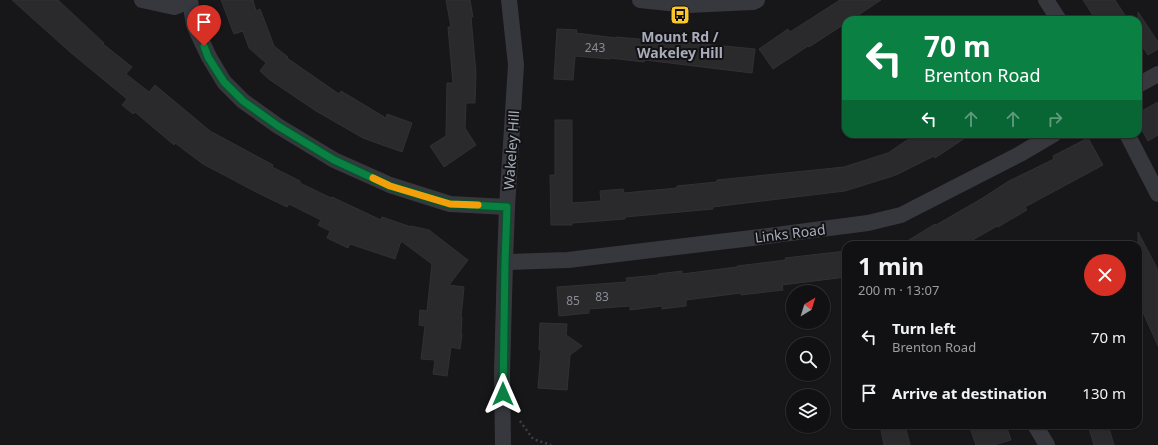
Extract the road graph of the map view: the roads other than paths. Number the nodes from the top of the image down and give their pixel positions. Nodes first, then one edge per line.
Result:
1 (142, 0) edge
2 (190, 0) edge
3 (509, 0) edge
4 (640, 0) edge
5 (757, 0) edge
6 (1046, 0) edge
7 (1056, 16) edge
8 (1158, 74) edge
9 (1142, 83) edge
10 (1047, 138) edge
11 (1129, 138) edge
12 (1158, 194) edge
13 (507, 207) junction
14 (505, 262) junction
15 (1037, 429) edge
16 (503, 445) edge
17 (1047, 445) edge

1 - 2 street
2 - 13 street
3 - 13 street, Wakeley Hill
4 - 5 street
6 - 7 street
8 - 9 street
10 - 14 street, Links Road
11 - 12 street
13 - 14 street, Wakeley Hill
14 - 16 street, Wakeley Hill
15 - 17 street

